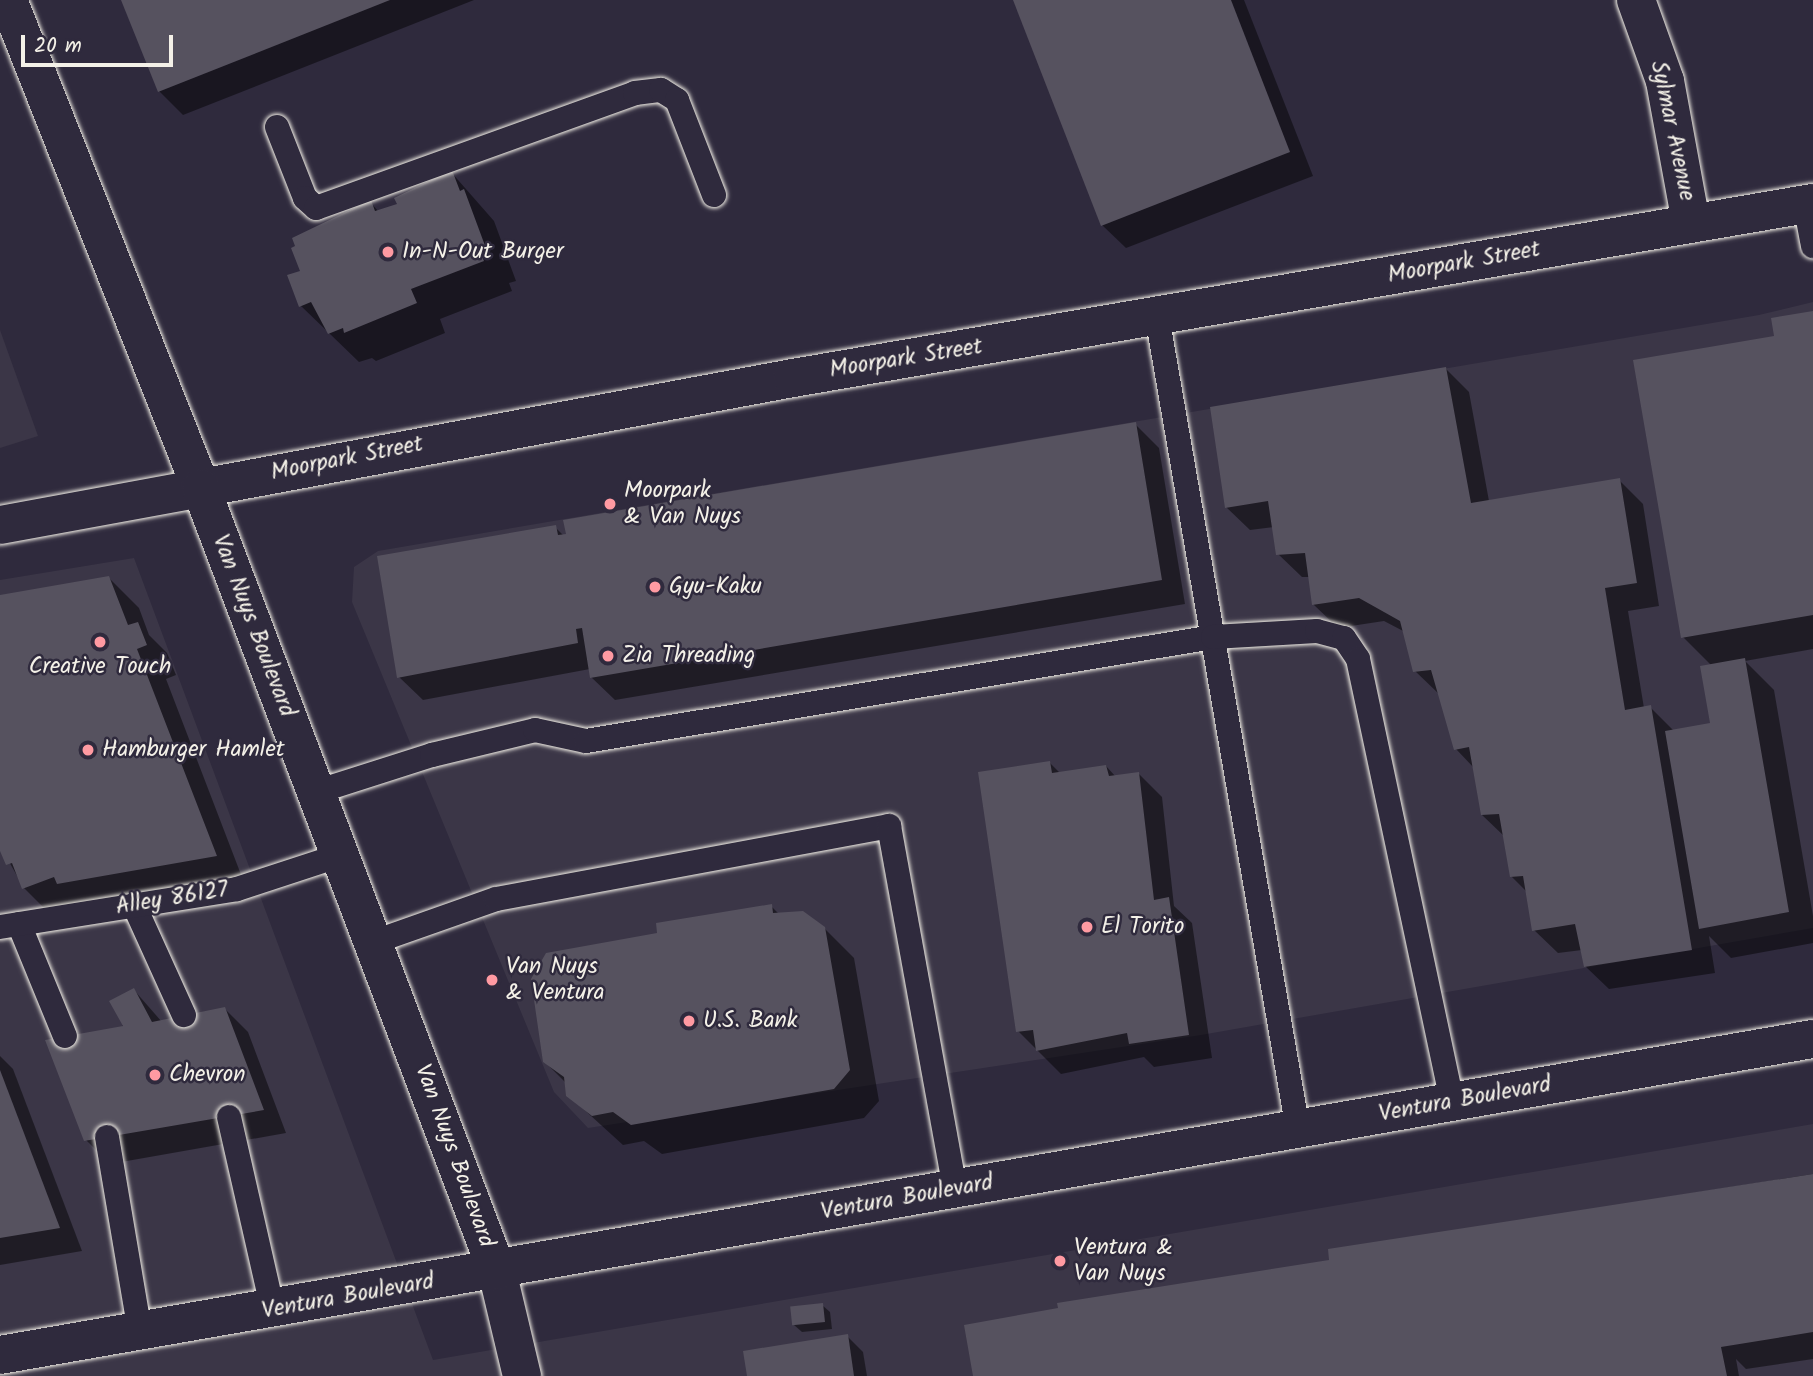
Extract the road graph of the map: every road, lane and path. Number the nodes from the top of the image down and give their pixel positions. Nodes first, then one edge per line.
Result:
1 (8, 0) edge
2 (1636, 0) edge
3 (277, 127) dead end
4 (714, 195) dead end
5 (1809, 203) edge
6 (1691, 223) junction
7 (1813, 246) edge
8 (1157, 316) junction
9 (201, 488) junction
10 (0, 525) edge
11 (1213, 637) junction
12 (316, 792) junction
13 (341, 855) junction
14 (134, 905) junction
15 (10, 925) edge
16 (374, 942) junction
17 (184, 1015) dead end
18 (65, 1036) dead end
19 (1813, 1039) edge
20 (1452, 1102) junction
21 (229, 1117) dead end
22 (1298, 1130) junction
23 (107, 1137) dead end
24 (955, 1189) junction
25 (497, 1271) junction
26 (273, 1310) junction
27 (141, 1332) junction
28 (0, 1355) edge
29 (522, 1376) edge

1 - 9 main road, Van Nuys Boulevard
2 - 6 main road, Sylmar Avenue
3 - 4 lane
5 - 6 main road, Moorpark Street
5 - 7 lane
6 - 8 main road, Moorpark Street
8 - 9 main road, Moorpark Street
8 - 11 lane
9 - 10 main road, Moorpark Street
9 - 12 main road, Van Nuys Boulevard
11 - 12 lane
11 - 20 lane
11 - 22 lane
12 - 13 main road, Van Nuys Boulevard
13 - 14 lane, Alley 86127
13 - 16 main road, Van Nuys Boulevard
14 - 15 lane, Alley 86127
14 - 17 lane
15 - 18 lane
16 - 24 lane
16 - 25 main road, Van Nuys Boulevard
19 - 20 main road, Ventura Boulevard
20 - 22 main road, Ventura Boulevard
21 - 26 lane
22 - 24 main road, Ventura Boulevard
23 - 27 lane
24 - 25 main road, Ventura Boulevard
25 - 26 main road, Ventura Boulevard
25 - 29 main road, Van Nuys Boulevard
26 - 27 main road, Ventura Boulevard
27 - 28 main road, Ventura Boulevard

